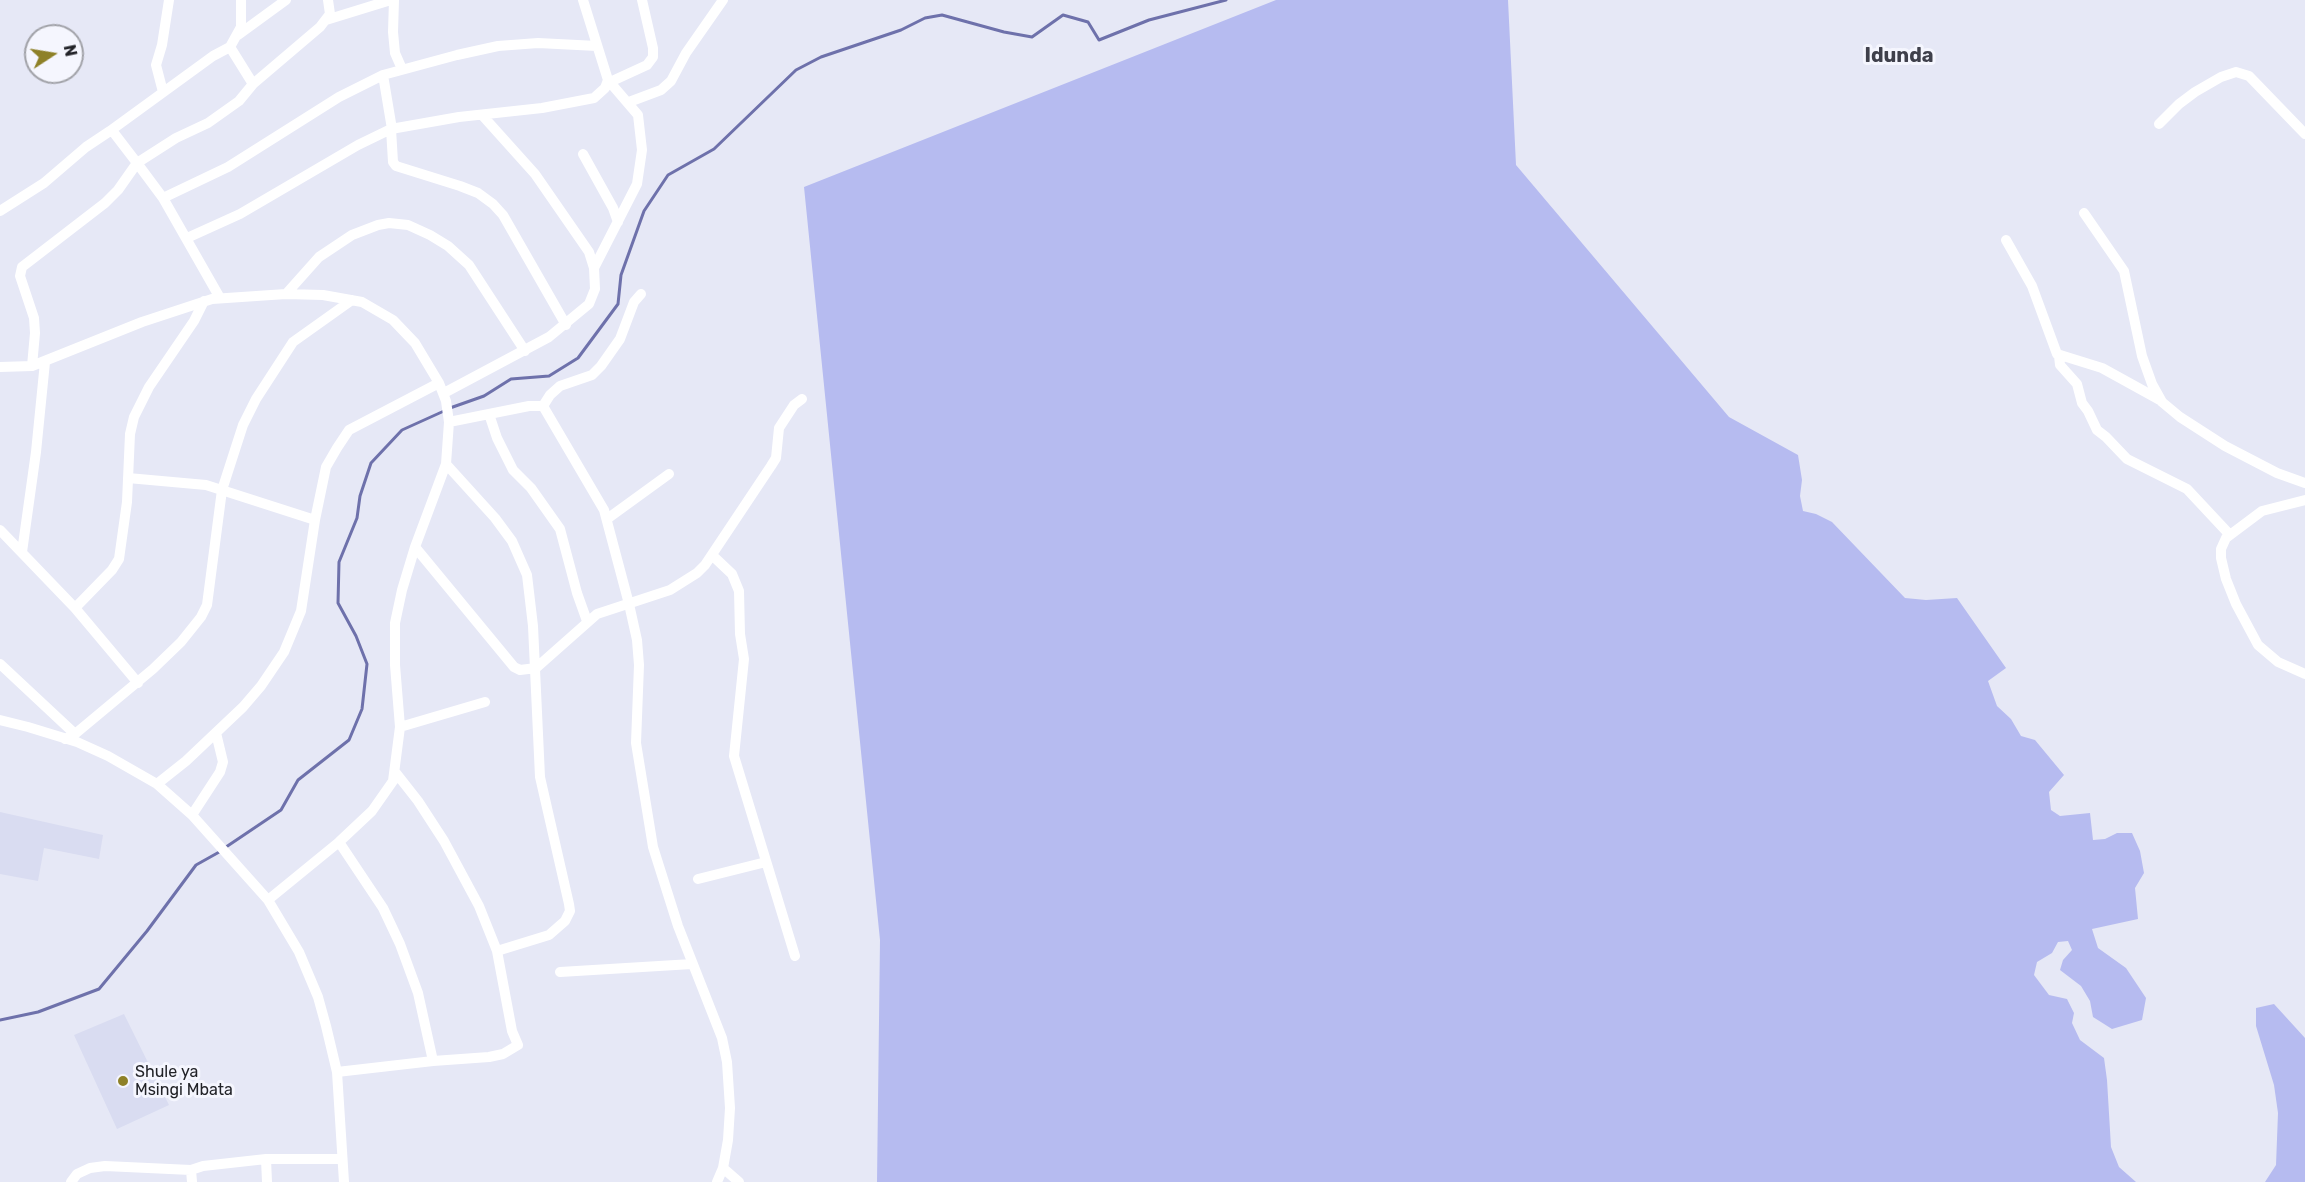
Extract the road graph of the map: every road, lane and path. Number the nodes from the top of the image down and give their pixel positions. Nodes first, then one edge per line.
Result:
1 (169, 0) edge
2 (241, 0) edge
3 (286, 0) edge
4 (328, 0) edge
5 (393, 0) edge
6 (583, 0) edge
7 (642, 0) edge
8 (723, 0) edge
9 (326, 20) junction
10 (237, 35) junction
11 (230, 46) junction
12 (597, 46) junction
13 (402, 69) junction
14 (382, 75) junction
15 (609, 81) junction
16 (253, 84) junction
17 (163, 92) junction
18 (629, 102) junction
19 (482, 115) junction
20 (2160, 124) dead end
21 (392, 129) junction
22 (110, 131) junction
23 (2305, 134) edge
24 (583, 154) dead end
25 (137, 163) junction
26 (163, 198) junction
27 (0, 211) edge
28 (2084, 213) dead end
29 (618, 222) junction
30 (188, 238) junction
31 (2006, 240) dead end
32 (594, 268) junction
33 (286, 294) junction
34 (641, 294) dead end
35 (220, 298) junction
36 (352, 300) junction
37 (204, 301) junction
38 (566, 325) junction
39 (525, 351) junction
40 (2059, 356) junction
41 (45, 362) junction
42 (32, 366) junction
43 (0, 367) edge
44 (443, 392) junction
45 (802, 399) dead end
46 (2162, 402) junction
47 (543, 406) junction
48 (489, 414) junction
49 (449, 422) junction
50 (446, 464) junction
51 (669, 474) dead end
52 (128, 478) junction
53 (2305, 483) edge
54 (222, 490) junction
55 (2305, 500) edge
56 (607, 519) junction
57 (315, 520) junction
58 (0, 530) edge
59 (2230, 535) junction
60 (415, 547) junction
61 (22, 552) junction
62 (713, 556) junction
63 (629, 604) junction
64 (75, 608) junction
65 (587, 621) junction
66 (0, 664) edge
67 (536, 668) junction
68 (2305, 674) edge
69 (138, 683) junction
70 (485, 702) dead end
71 (0, 720) edge
72 (400, 728) junction
73 (216, 733) junction
74 (70, 736) junction
75 (396, 773) junction
76 (157, 784) junction
77 (192, 815) junction
78 (339, 842) junction
79 (766, 862) junction
80 (698, 879) dead end
81 (268, 900) junction
82 (497, 951) junction
83 (795, 956) dead end
84 (692, 964) junction
85 (560, 972) dead end
86 (433, 1061) junction
87 (337, 1072) junction
88 (266, 1159) junction
89 (342, 1159) junction
90 (723, 1168) junction
91 (191, 1170) junction
92 (71, 1182) edge
93 (192, 1182) edge
94 (267, 1182) edge
95 (344, 1182) edge
96 (717, 1182) edge
97 (739, 1182) edge

1 - 17 street
2 - 10 street
3 - 10 street
4 - 9 street
5 - 9 street
5 - 13 street
6 - 12 street
7 - 15 street
8 - 18 street
9 - 16 street
10 - 11 street
11 - 16 street
11 - 17 street
12 - 13 street
12 - 15 street
13 - 14 street
14 - 21 street
14 - 26 street
15 - 18 street
15 - 19 street
16 - 25 street
17 - 22 street
18 - 29 street
19 - 21 street
19 - 32 street
20 - 23 street
21 - 30 street
21 - 38 street
22 - 25 street
22 - 27 street
24 - 29 street
25 - 26 street
25 - 42 street
26 - 30 street
28 - 46 street
29 - 32 street
30 - 35 street
31 - 40 street
32 - 38 street
33 - 35 street
33 - 36 street
33 - 39 street
34 - 47 street
35 - 37 street
36 - 44 street
36 - 54 street
37 - 41 street
37 - 52 street
38 - 39 street
39 - 44 street
40 - 46 street
40 - 59 street
41 - 42 street
41 - 61 street
42 - 43 street
44 - 49 street
44 - 57 street
45 - 62 street
46 - 53 street
47 - 48 street
47 - 56 street
48 - 49 street
48 - 65 street
49 - 50 street
50 - 60 street
50 - 67 street
51 - 56 street
52 - 54 street
52 - 64 street
54 - 57 street
54 - 69 street
55 - 59 street
56 - 63 street
57 - 73 street
58 - 61 street
59 - 68 street
60 - 67 street
60 - 72 street
61 - 64 street
62 - 63 street
62 - 79 street
63 - 65 street
63 - 84 street
64 - 69 street
65 - 67 street
66 - 74 street
67 - 82 street
69 - 74 street
70 - 72 street
71 - 74 street
72 - 75 street
73 - 76 street
73 - 77 street
74 - 76 street
75 - 78 street
75 - 82 street
76 - 77 street
77 - 81 street
78 - 81 street
78 - 86 street
79 - 80 street
79 - 83 street
81 - 87 street
82 - 86 street
84 - 85 street
84 - 90 street
86 - 87 street
87 - 89 street
88 - 89 street
88 - 91 street
88 - 94 street
89 - 95 street
90 - 96 street
90 - 97 street
91 - 92 street
91 - 93 street

